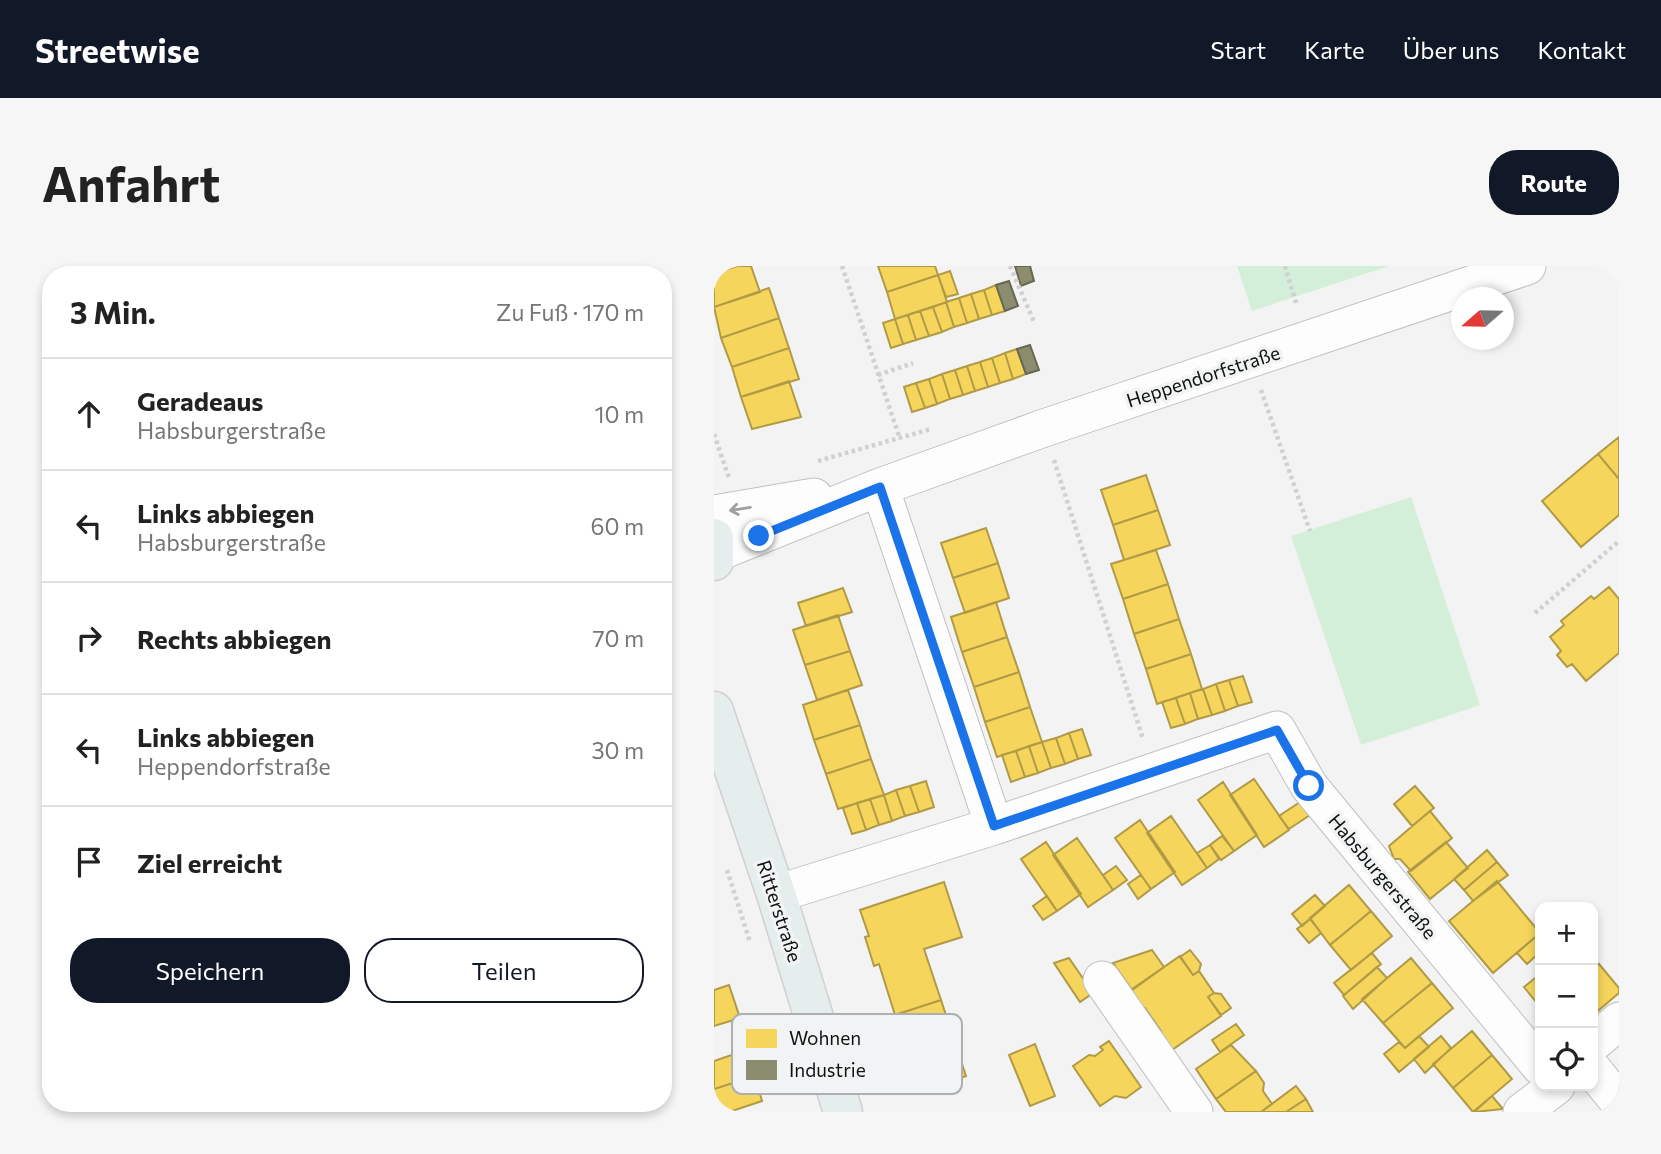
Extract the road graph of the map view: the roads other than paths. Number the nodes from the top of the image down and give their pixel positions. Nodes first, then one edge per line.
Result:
1 (1527, 266) edge
2 (880, 487) junction
3 (723, 499) edge
4 (715, 551) edge
5 (714, 711) edge
6 (994, 826) junction
7 (776, 894) junction
8 (1102, 980) dead end
9 (813, 1014) edge
10 (1619, 1021) edge
11 (1598, 1039) edge
12 (1535, 1060) edge
13 (1598, 1076) edge
14 (1549, 1091) edge
15 (838, 1094) edge
16 (1619, 1102) edge
17 (844, 1112) edge
18 (1194, 1112) edge
19 (1522, 1112) edge

1 - 2 street, Heppendorfstraße
2 -> 3 street, Heppendorfstraße
2 - 4 street, Heppendorfstraße
2 - 6 street
5 - 7 main road, Ritterstraße
6 - 7 street, Habsburgerstraße
6 - 12 street, Habsburgerstraße
7 - 9 main road, Ritterstraße
8 - 18 street
10 - 11 street
13 - 16 street
14 - 19 street
15 - 17 main road, Ritterstraße

